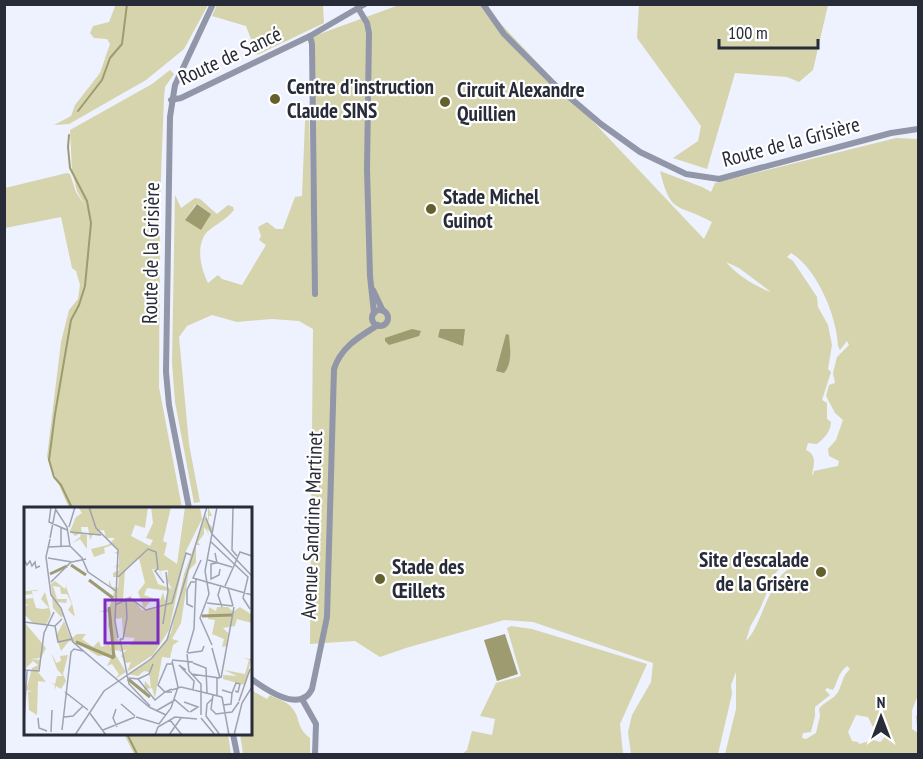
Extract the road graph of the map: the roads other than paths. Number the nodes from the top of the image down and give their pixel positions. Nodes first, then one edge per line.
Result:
1 (213, 4) edge
2 (483, 4) edge
3 (361, 6) edge
4 (310, 36) junction
5 (171, 100) junction
6 (918, 129) edge
7 (371, 287) junction
8 (315, 294) dead end
9 (383, 311) junction
10 (373, 315) junction
11 (378, 325) junction
12 (356, 339) junction
13 (189, 507) edge
14 (252, 681) edge
15 (302, 699) junction
16 (233, 735) edge
17 (237, 754) edge
18 (315, 754) edge

1 - 5 street, Route de la Grisière
2 - 6 street, Route de la Grisière
3 - 4 street, Route de Sancé
3 - 7 street
4 - 5 street, Route de Sancé
4 - 8 street
5 - 13 street, Route de la Grisière
7 - 9 street
7 - 10 street
9 - 10 street
9 - 11 street
10 - 11 street
10 - 12 street, Avenue Sandrine Martinet
11 - 12 street, Avenue Sandrine Martinet
12 - 15 street, Avenue Sandrine Martinet
14 - 15 street
15 - 18 street
16 - 17 street

